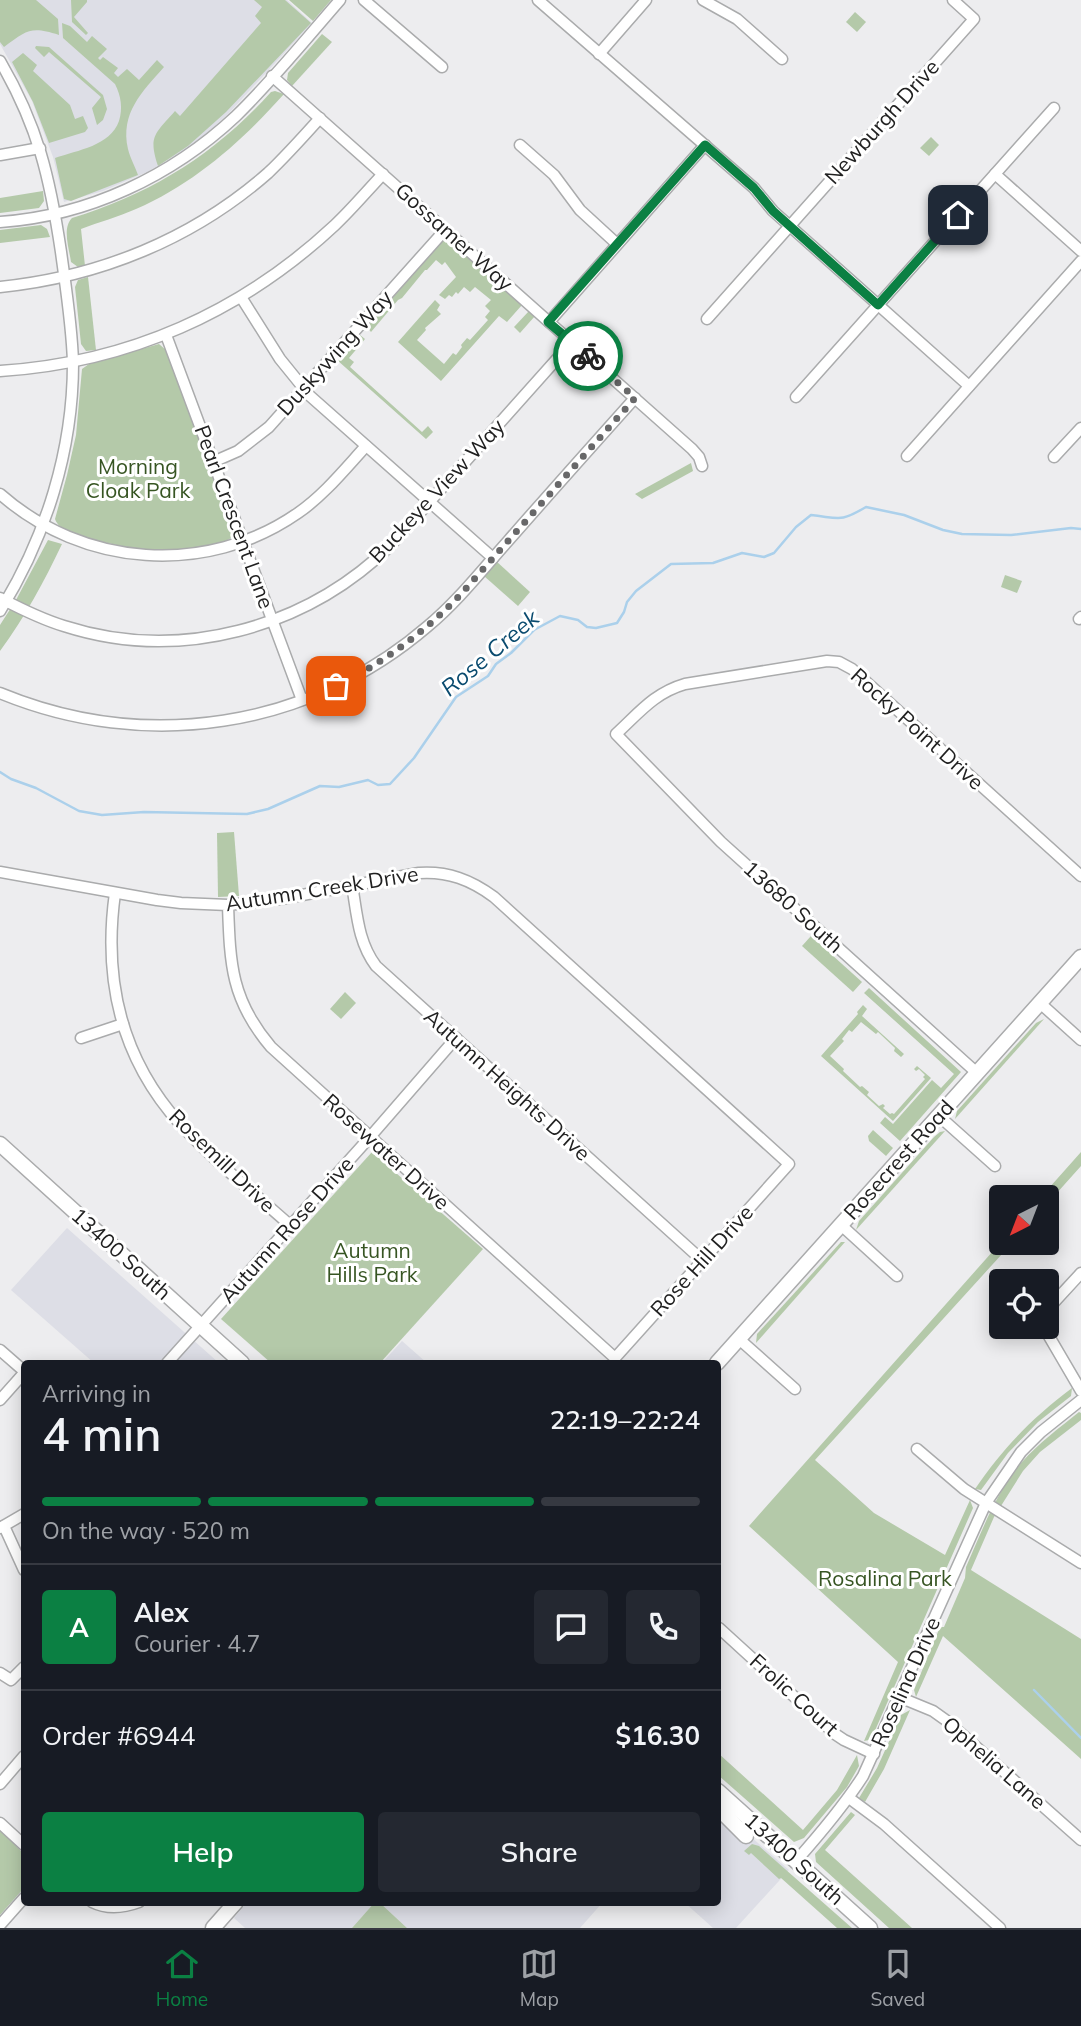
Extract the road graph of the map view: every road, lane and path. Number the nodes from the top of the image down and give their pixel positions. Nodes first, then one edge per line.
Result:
1 (340, 0) edge
2 (364, 0) edge
3 (538, 0) edge
4 (646, 0) edge
5 (703, 0) edge
6 (953, 0) edge
7 (599, 54) junction
8 (782, 59) dead end
9 (0, 61) edge
10 (442, 67) dead end
11 (272, 76) junction
12 (1054, 108) dead end
13 (320, 118) junction
14 (520, 145) dead end
15 (705, 145) junction
16 (40, 148) junction
17 (0, 155) edge
18 (383, 174) junction
19 (995, 174) junction
20 (55, 213) junction
21 (0, 222) edge
22 (790, 226) junction
23 (445, 230) junction
24 (617, 244) junction
25 (1081, 251) edge
26 (1081, 261) edge
27 (64, 276) junction
28 (0, 287) edge
29 (241, 297) junction
30 (878, 305) junction
31 (707, 319) dead end
32 (548, 322) junction
33 (166, 335) junction
34 (572, 342) junction
35 (73, 362) junction
36 (0, 371) edge
37 (970, 386) junction
38 (303, 388) junction
39 (796, 397) dead end
40 (635, 398) junction
41 (1081, 428) edge
42 (366, 446) junction
43 (907, 457) dead end
44 (1054, 457) dead end
45 (213, 462) junction
46 (702, 466) dead end
47 (0, 495) edge
48 (430, 502) junction
49 (43, 524) junction
50 (243, 541) junction
51 (493, 558) junction
52 (2, 603) edge
53 (273, 621) junction
54 (0, 693) edge
55 (302, 700) junction
56 (617, 734) joint
57 (0, 872) edge
58 (1081, 876) edge
59 (352, 885) junction
60 (115, 893) junction
61 (228, 905) junction
62 (1081, 957) edge
63 (1040, 1003) junction
64 (123, 1024) junction
65 (81, 1038) dead end
66 (456, 1038) junction
67 (1081, 1041) edge
68 (978, 1073) junction
69 (939, 1116) junction
70 (370, 1137) junction
71 (0, 1144) edge
72 (789, 1164) joint
73 (995, 1166) dead end
74 (291, 1226) junction
75 (841, 1226) junction
76 (703, 1261) junction
77 (1081, 1273) edge
78 (897, 1276) dead end
79 (1059, 1297) edge
80 (201, 1326) junction
81 (739, 1339) junction
82 (1051, 1339) edge
83 (0, 1350) edge
84 (615, 1358) joint
85 (170, 1360) edge
86 (240, 1360) edge
87 (720, 1360) edge
88 (21, 1369) edge
89 (21, 1375) edge
90 (795, 1389) dead end
91 (1081, 1391) edge
92 (0, 1399) edge
93 (1081, 1400) edge
94 (917, 1448) dead end
95 (986, 1503) junction
96 (21, 1516) edge
97 (2, 1527) edge
98 (1081, 1563) edge
99 (21, 1564) edge
100 (721, 1630) edge
101 (21, 1671) edge
102 (0, 1672) edge
103 (899, 1697) junction
104 (874, 1754) junction
105 (21, 1760) edge
106 (0, 1784) edge
107 (721, 1794) edge
108 (849, 1798) junction
109 (721, 1811) edge
110 (0, 1823) edge
111 (746, 1836) dead end
112 (1081, 1840) edge
113 (21, 1843) edge
114 (796, 1861) junction
115 (21, 1901) edge
116 (101, 1906) edge
117 (125, 1906) edge
118 (232, 1906) edge
119 (0, 1925) edge
120 (213, 1928) edge
121 (870, 1928) edge
122 (1000, 1928) edge

1 - 11 street
2 - 10 street
3 - 7 street
4 - 7 street
5 - 8 street
6 - 22 street, Newburgh Drive
7 - 15 street
9 - 16 street
11 - 13 street, Gossamer Way
11 - 20 street
12 - 19 street
13 - 18 street, Gossamer Way
13 - 27 street
14 - 24 street
15 - 22 street
15 - 24 street
16 - 17 street
16 - 20 street
18 - 23 street, Gossamer Way
18 - 29 street
19 - 25 street
19 - 30 street
20 - 21 street
20 - 27 street
22 - 30 street
22 - 31 street, Newburgh Drive
23 - 32 street, Gossamer Way
23 - 38 street, Duskywing Way
24 - 32 street
26 - 37 street
27 - 28 street
27 - 35 street
29 - 33 street
29 - 38 street
30 - 37 street
30 - 39 street
32 - 34 street, Gossamer Way
33 - 35 street
33 - 45 street, Pearl Crescent Lane
34 - 40 street, Gossamer Way
34 - 48 street, Buckeye View Way
35 - 36 street
35 - 49 street
37 - 43 street
38 - 42 street
38 - 45 street, Duskywing Way
40 - 46 street, Gossamer Way
40 - 51 street
41 - 44 street
42 - 48 street
42 - 50 street
45 - 50 street, Pearl Crescent Lane
47 - 49 street
48 - 51 street
48 - 53 street, Buckeye View Way
49 - 50 street
49 - 52 street
50 - 53 street, Pearl Crescent Lane
51 - 55 street
52 - 53 street, Buckeye View Way
53 - 55 street, Pearl Crescent Lane
54 - 55 street
56 - 58 street, Rocky Point Drive
56 - 68 street, 13680 South
57 - 60 street, Autumn Creek Drive
59 - 61 street, Autumn Creek Drive
59 - 66 street, Autumn Heights Drive
59 - 72 street, Autumn Creek Drive
60 - 61 street, Autumn Creek Drive
60 - 64 street, Rosemill Drive
61 - 70 street, Rosewater Drive
62 - 63 main road, Rosecrest Road
63 - 67 street
63 - 68 main road, Rosecrest Road
64 - 65 street
64 - 74 street, Rosemill Drive
66 - 70 street, Autumn Rose Drive
66 - 76 street, Autumn Heights Drive
68 - 69 main road, Rosecrest Road
69 - 73 street
69 - 75 main road, Rosecrest Road
70 - 74 street, Autumn Rose Drive
70 - 84 street, Rosewater Drive
71 - 80 main road, 13400 South
72 - 76 street, Rose Hill Drive
74 - 80 street, Autumn Rose Drive
75 - 78 street
75 - 81 main road, Rosecrest Road
76 - 84 street, Rose Hill Drive
77 - 79 street
80 - 85 street, Autumn Rose Drive
80 - 86 main road, 13400 South
81 - 87 main road, Rosecrest Road
81 - 90 street
82 - 91 street
83 - 88 street
89 - 92 street
93 - 95 street, Roselina Drive
94 - 95 street
95 - 98 street
95 - 103 street, Roselina Drive
96 - 97 street
97 - 99 street
100 - 104 street, Frolic Court
101 - 102 street
103 - 104 street, Roselina Drive
103 - 112 street, Ophelia Lane
104 - 108 street, Roselina Drive
105 - 106 street
107 - 114 main road, 13400 South
108 - 114 street, Roselina Drive
108 - 122 street
109 - 111 main road
110 - 113 street
114 - 121 main road, 13400 South
115 - 119 street
116 - 117 street
118 - 120 main road

